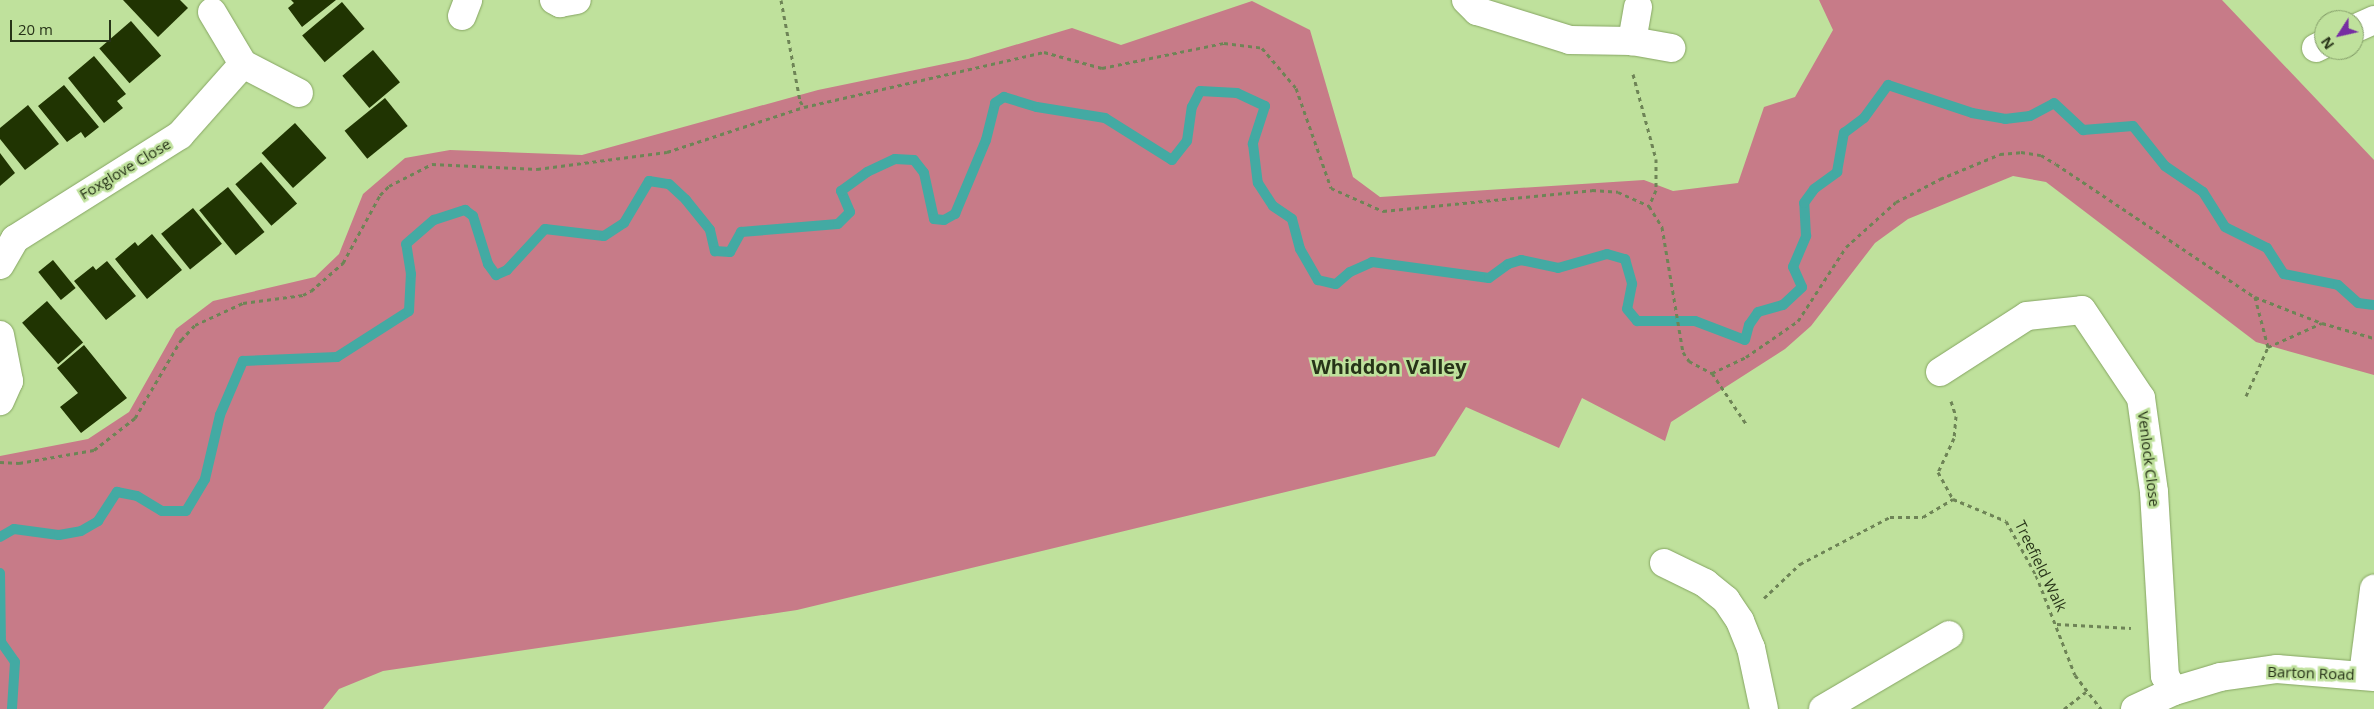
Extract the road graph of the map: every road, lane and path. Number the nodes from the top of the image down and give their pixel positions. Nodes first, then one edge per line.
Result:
1 (554, 0) edge
2 (577, 0) edge
3 (781, 0) edge
4 (1466, 0) edge
5 (1638, 7) dead end
6 (212, 12) dead end
7 (1632, 41) junction
8 (1671, 48) dead end
9 (243, 64) junction
10 (299, 94) dead end
11 (804, 107) junction
12 (1649, 206) junction
13 (0, 264) edge
14 (2254, 296) junction
15 (2322, 323) junction
16 (0, 335) edge
17 (2374, 338) edge
18 (2268, 347) junction
19 (1940, 372) joint
20 (1712, 373) junction
21 (2246, 396) dead end
22 (0, 401) edge
23 (1747, 425) dead end
24 (0, 462) edge
25 (1953, 499) junction
26 (1664, 563) dead end
27 (2374, 589) edge
28 (1740, 621) junction
29 (2056, 624) junction
30 (2161, 630) junction
31 (1949, 635) dead end
32 (2369, 676) edge
33 (2087, 691) junction
34 (2174, 691) junction
35 (1764, 709) edge
36 (1823, 709) edge
37 (2064, 709) edge
38 (2101, 709) edge
39 (2135, 709) edge

1 - 2 street
3 - 11 path
4 - 7 street
5 - 7 street
6 - 9 street
7 - 8 street
7 - 12 path
9 - 10 street
9 - 13 street, Foxglove Close
11 - 12 path
11 - 24 path
12 - 20 path
14 - 15 path
14 - 18 path
14 - 20 path
15 - 17 path
15 - 18 path
16 - 22 street
18 - 21 path
19 - 25 path
19 - 30 street, Venlock Close
20 - 23 path
25 - 28 path
25 - 29 path, Treefield Walk
26 - 28 street
27 - 32 street
28 - 35 street
29 - 30 path
29 - 33 path, Treefield Walk
30 - 34 street, Venlock Close
31 - 36 street
32 - 34 street, Barton Road
33 - 37 path
33 - 38 path, Treefield Walk
34 - 39 street, Barton Road

